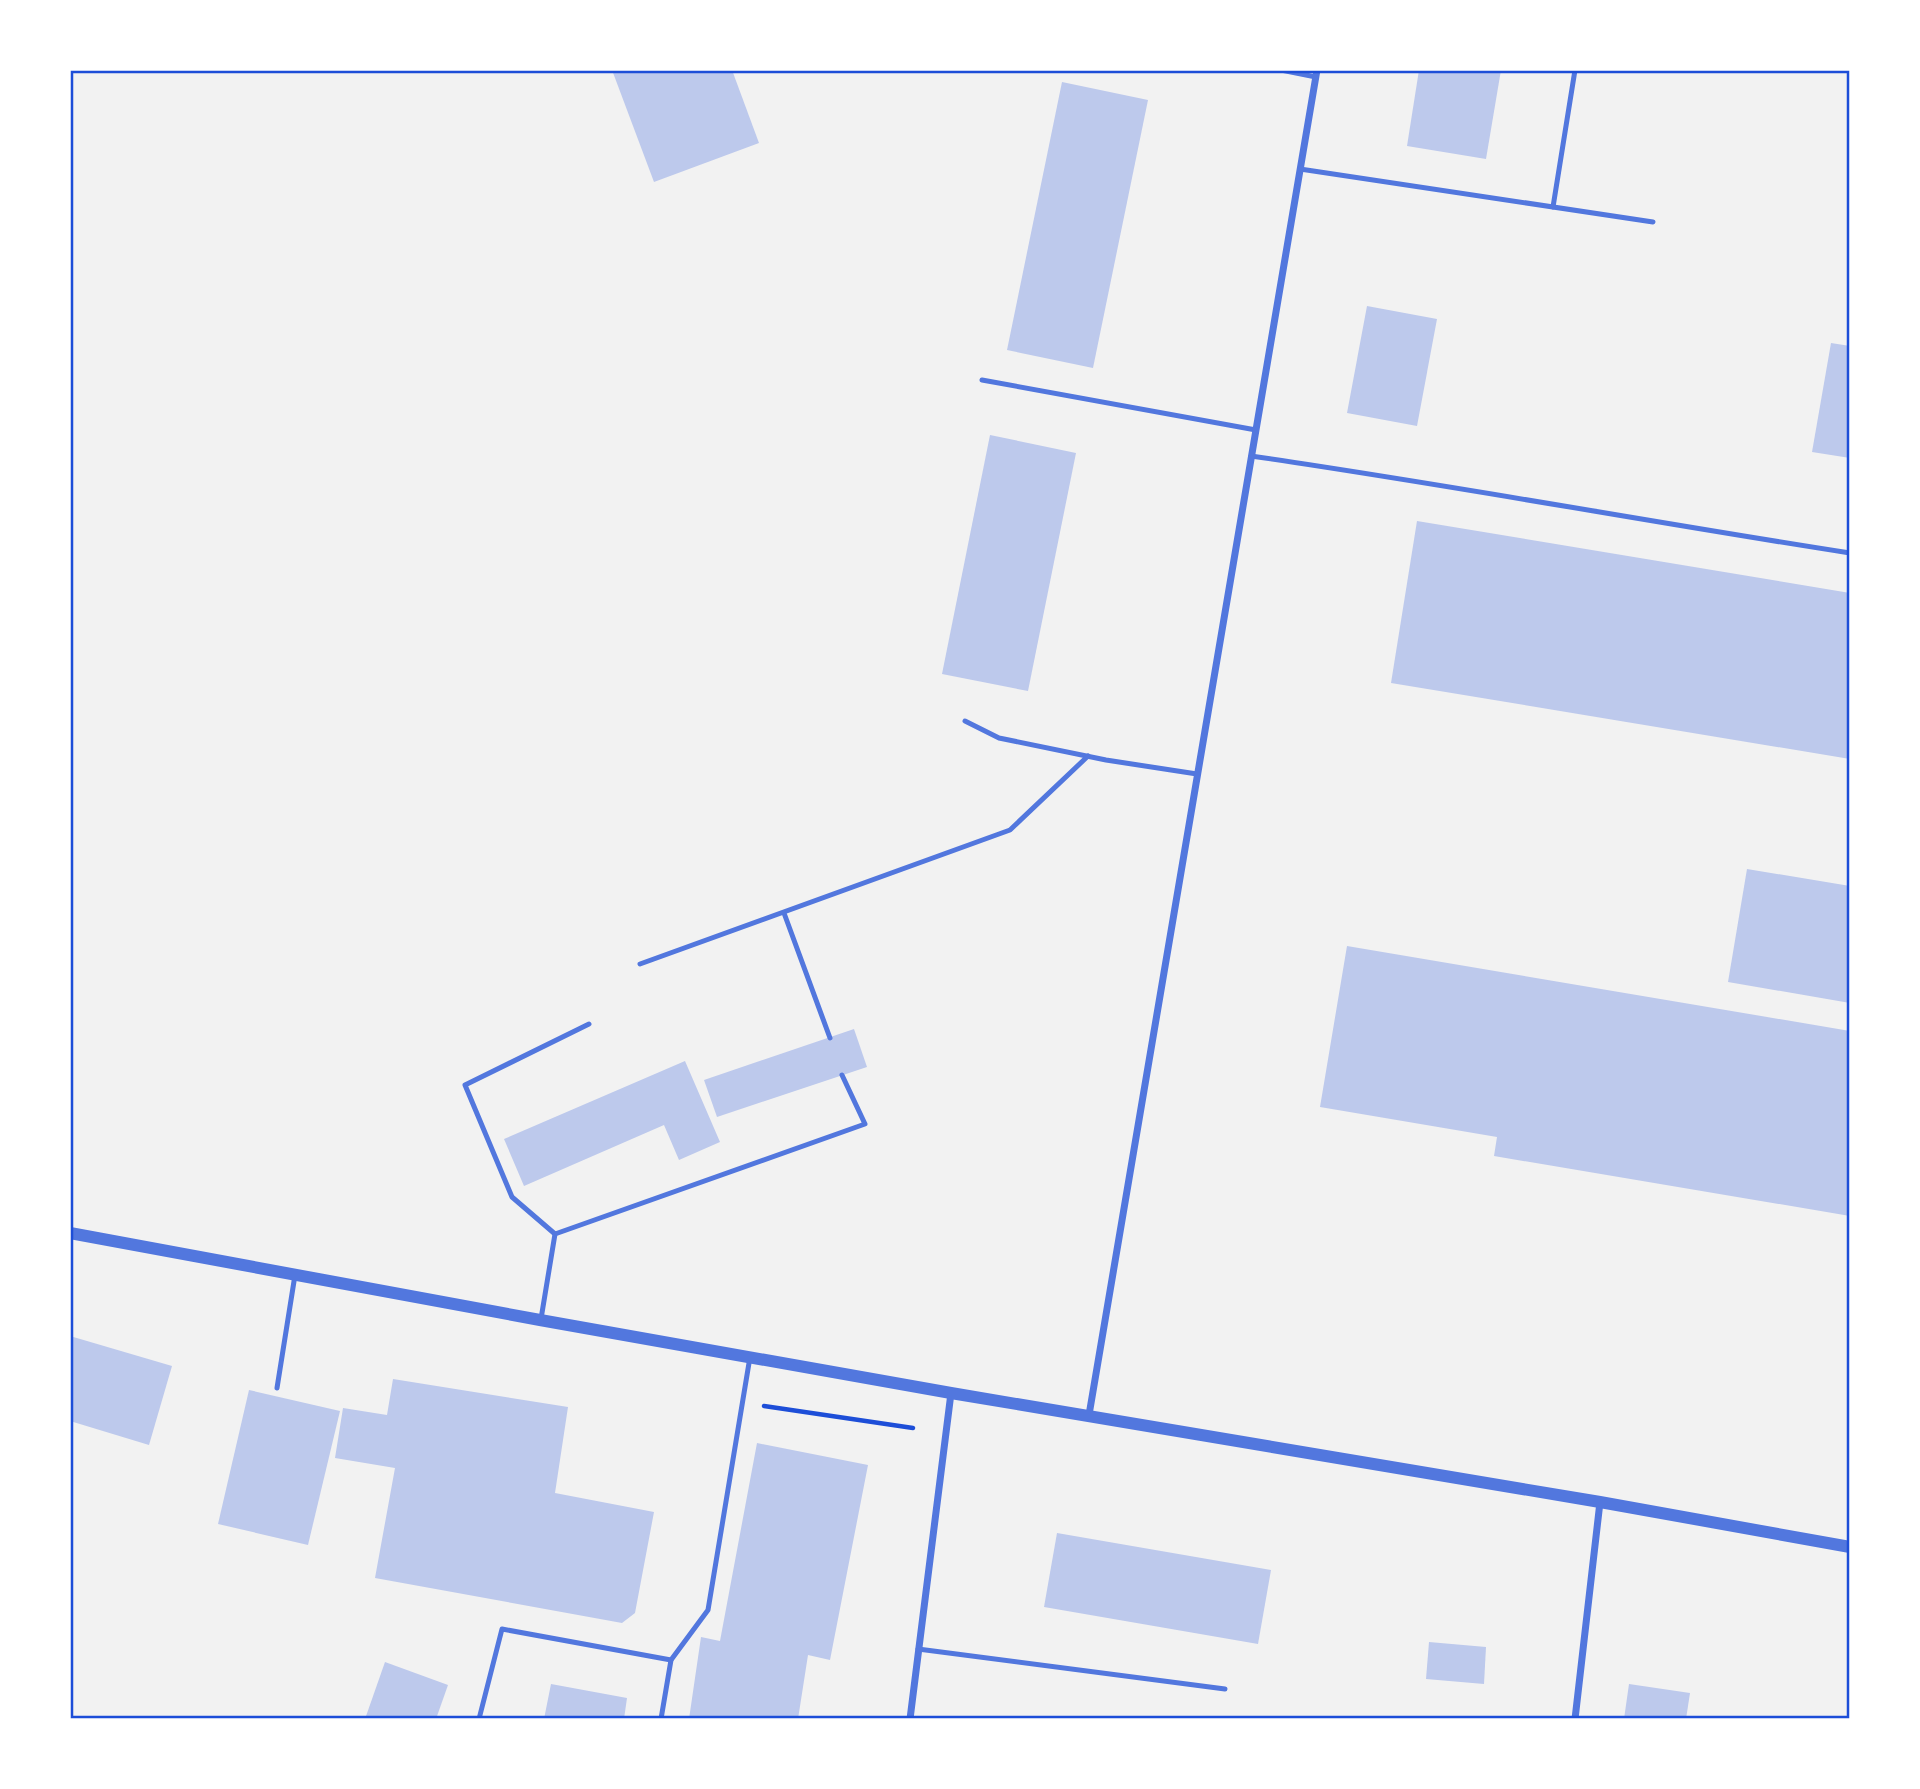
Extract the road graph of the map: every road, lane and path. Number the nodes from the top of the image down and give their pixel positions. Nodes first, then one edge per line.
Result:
1 (1281, 70) edge
2 (1575, 70) edge
3 (1316, 74) edge
4 (1300, 169) junction
5 (1553, 207) junction
6 (1653, 222) dead end
7 (982, 380) dead end
8 (1256, 430) junction
9 (1251, 456) junction
10 (1850, 553) edge
11 (965, 721) dead end
12 (1088, 756) junction
13 (1197, 774) junction
14 (784, 914) junction
15 (640, 964) dead end
16 (589, 1024) dead end
17 (830, 1038) dead end
18 (842, 1075) dead end
19 (70, 1233) edge
20 (555, 1234) junction
21 (295, 1275) junction
22 (540, 1320) junction
23 (750, 1357) junction
24 (276, 1388) dead end
25 (951, 1392) junction
26 (743, 1403) junction
27 (1088, 1415) junction
28 (913, 1428) dead end
29 (1600, 1502) junction
30 (1850, 1546) edge
31 (918, 1649) junction
32 (671, 1660) junction
33 (1225, 1689) dead end
34 (479, 1719) edge
35 (661, 1719) edge
36 (910, 1719) edge
37 (1575, 1719) edge

1 - 3 lane
2 - 5 lane
3 - 4 street
4 - 5 lane
4 - 8 street
5 - 6 lane
7 - 8 lane
8 - 9 street
9 - 10 lane
9 - 13 street
11 - 12 lane
12 - 13 lane
12 - 14 lane
13 - 27 street
14 - 15 lane
14 - 17 lane
16 - 20 lane
18 - 20 lane
19 - 21 street
20 - 22 lane
21 - 22 street
21 - 24 lane
22 - 23 street
23 - 25 street
23 - 26 lane
25 - 27 street
25 - 31 street
26 - 28 path
26 - 32 lane
27 - 29 street
29 - 30 street
29 - 37 street
31 - 33 lane
31 - 36 street
32 - 34 lane
32 - 35 lane

